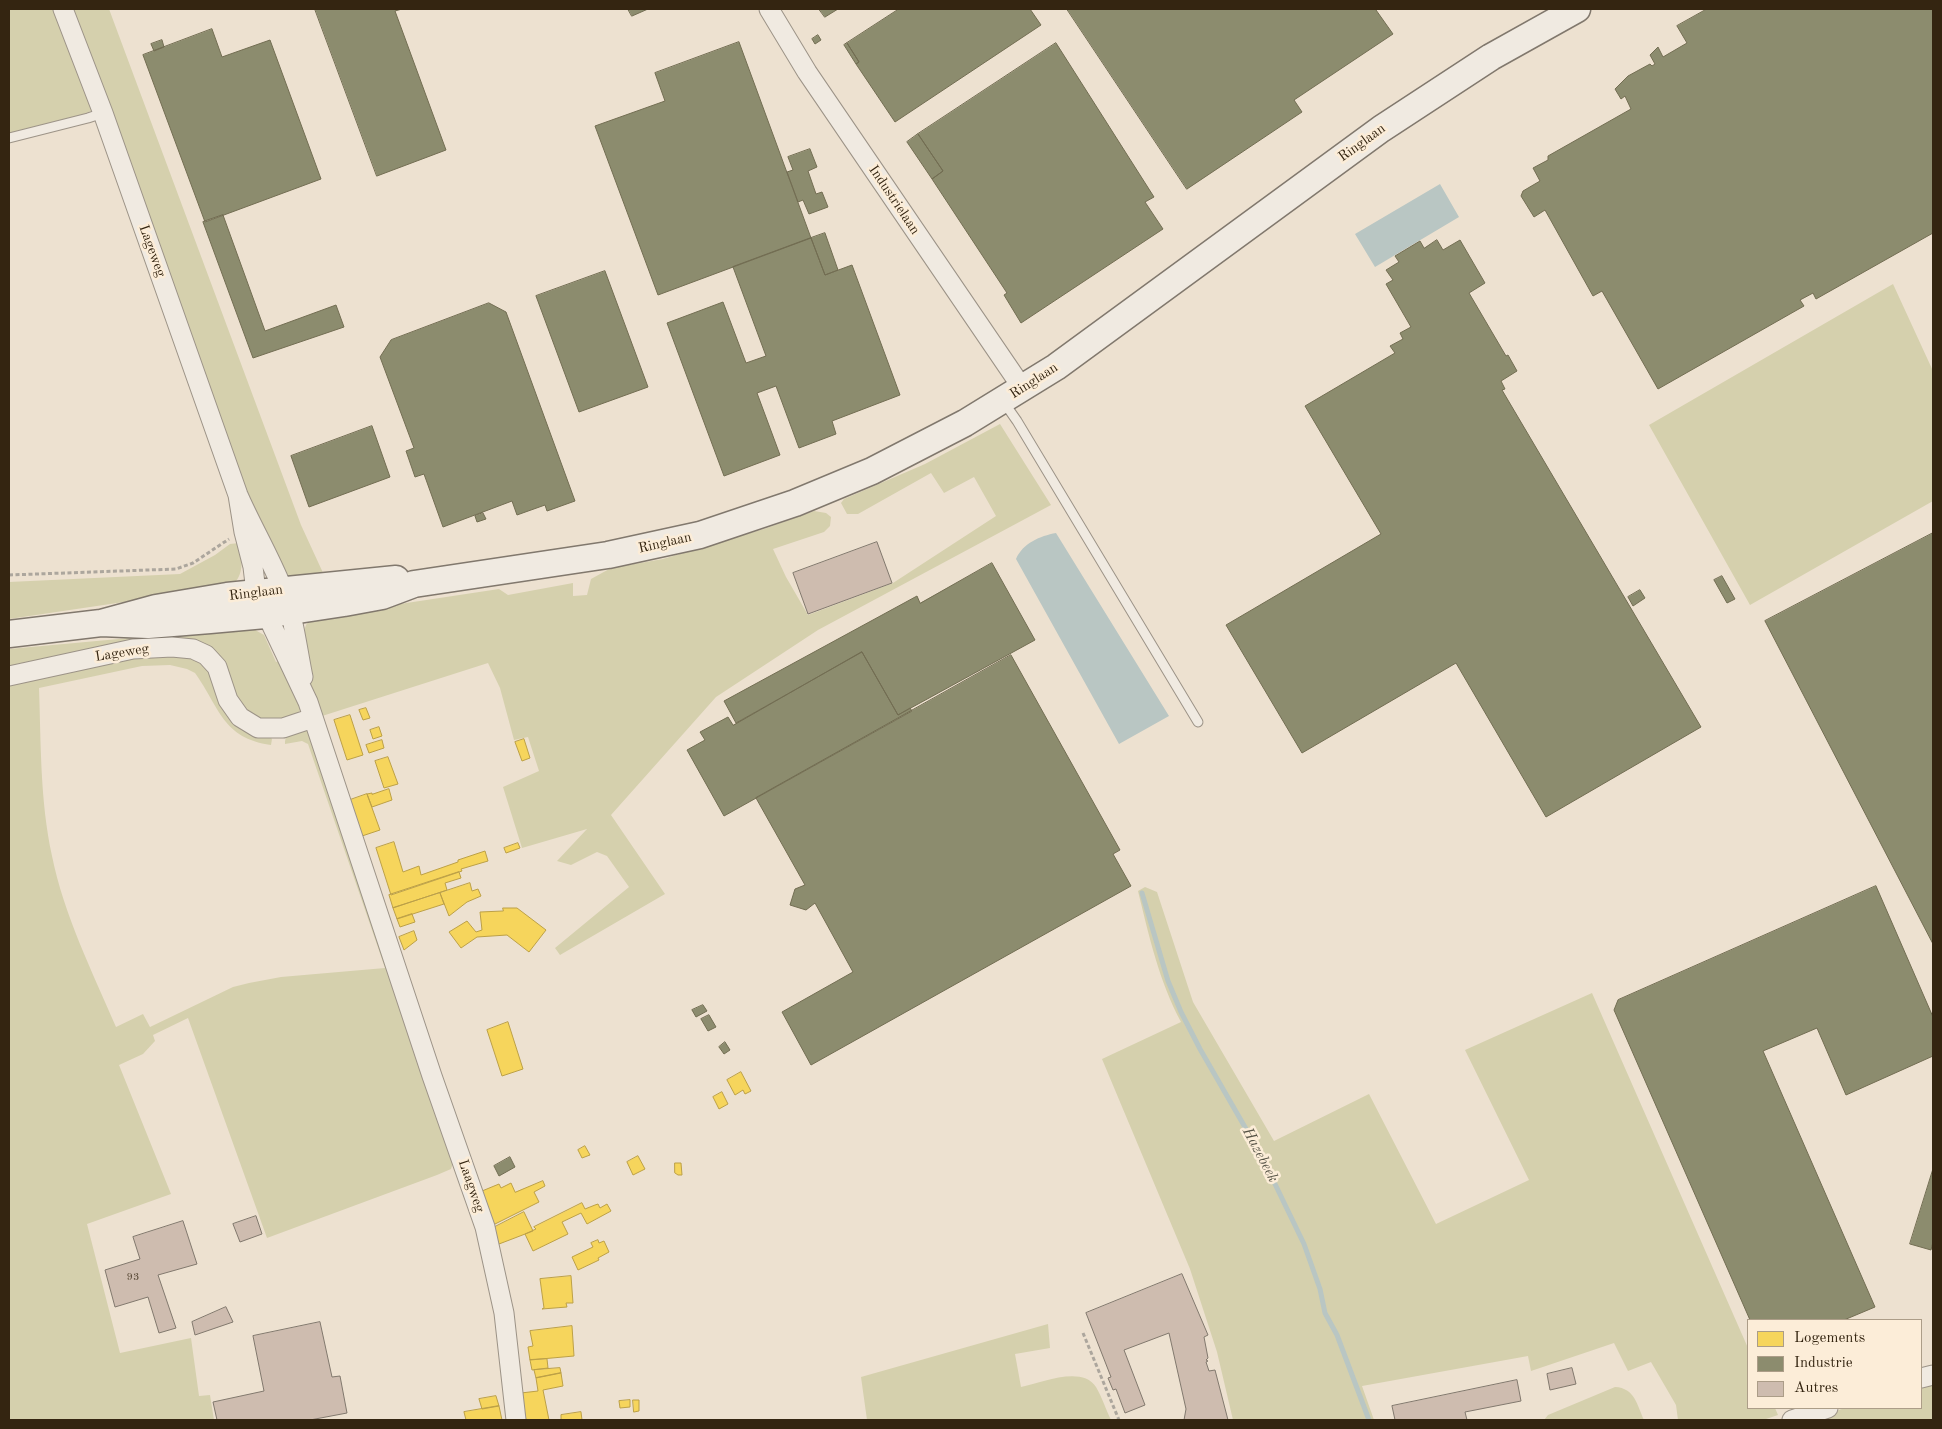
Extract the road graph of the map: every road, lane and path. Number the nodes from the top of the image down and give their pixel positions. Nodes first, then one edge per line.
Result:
1 (63, 9) edge
2 (769, 9) edge
3 (1577, 9) edge
4 (103, 113) junction
5 (9, 138) edge
6 (1013, 395) junction
7 (238, 495) junction
8 (244, 532) junction
9 (9, 575) edge
10 (273, 602) junction
11 (9, 634) edge
12 (9, 676) edge
13 (310, 710) junction
14 (1198, 722) dead end
15 (394, 960) joint
16 (1083, 1333) dead end
17 (1825, 1409) edge
18 (516, 1420) edge
19 (1119, 1420) edge
20 (1792, 1420) edge

1 - 4 street, Lageweg
2 - 6 street, Industrielaan
3 - 6 main road, Ringlaan
4 - 5 lane
4 - 7 street, Lageweg
6 - 10 main road, Ringlaan
6 - 14 lane
7 - 8 street, Lageweg
7 - 10 street, Lageweg
8 - 9 path
8 - 10 street, Lageweg
10 - 11 main road, Ringlaan
10 - 13 street, Lageweg
12 - 13 street, Lageweg
13 - 15 street, Lageweg
15 - 18 street, Laagweg
16 - 19 path
17 - 20 street

